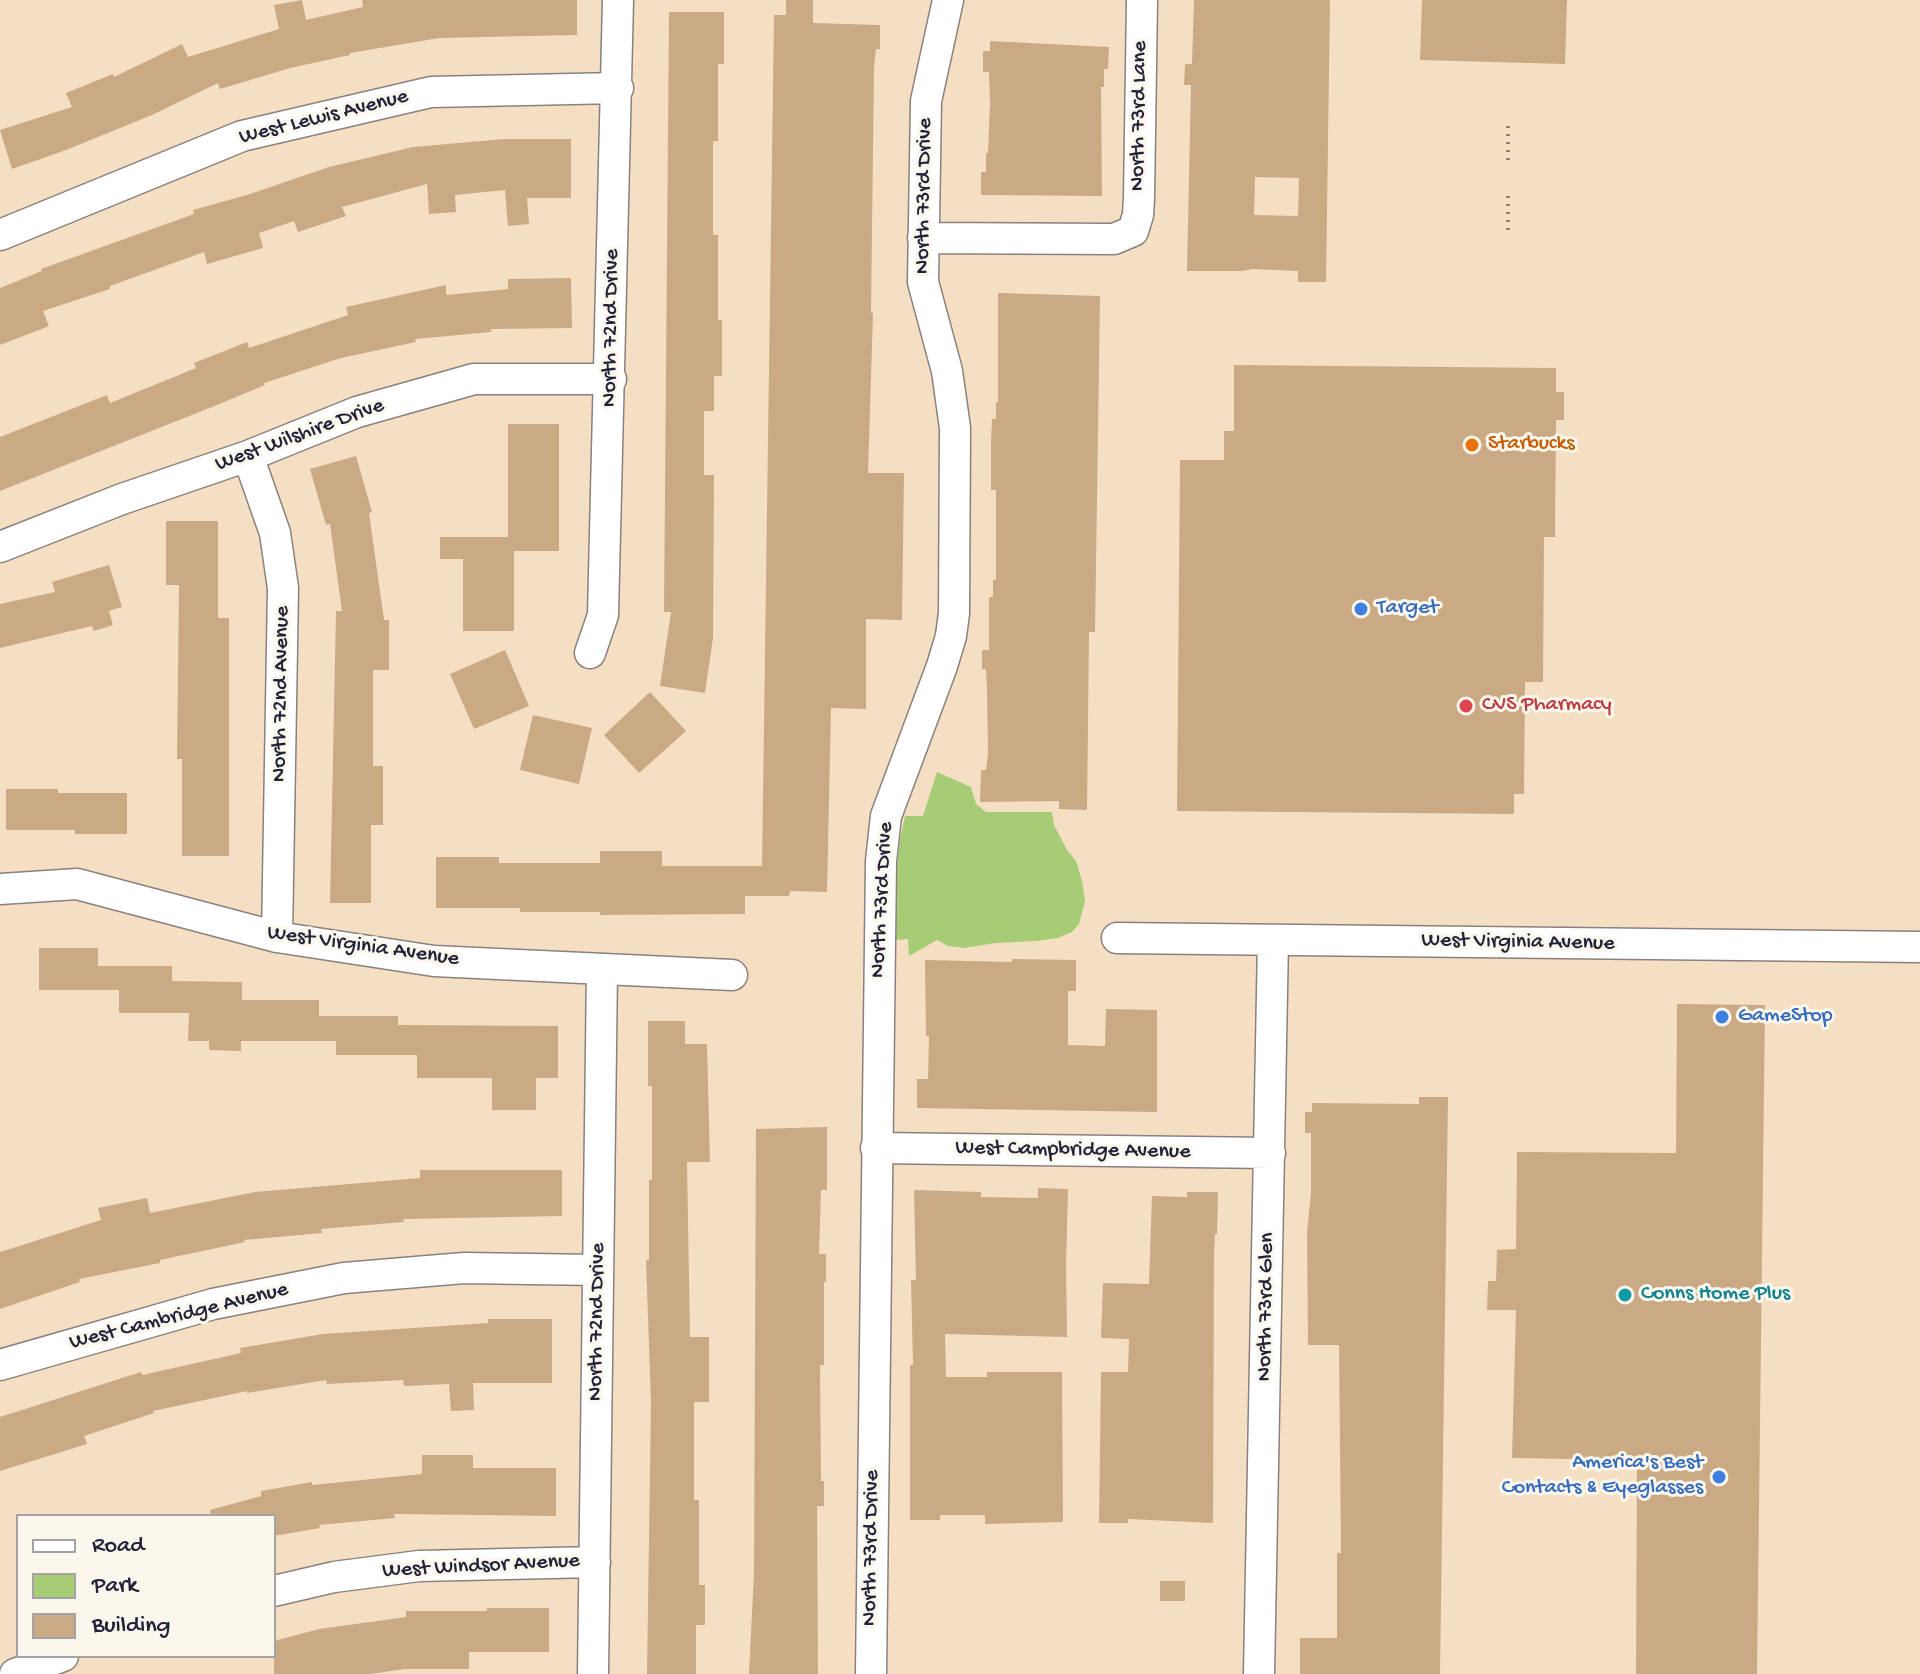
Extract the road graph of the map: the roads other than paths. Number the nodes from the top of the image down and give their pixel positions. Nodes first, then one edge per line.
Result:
1 (618, 0) edge
2 (948, 0) edge
3 (1142, 0) edge
4 (618, 88) junction
5 (0, 235) edge
6 (923, 238) junction
7 (611, 379) junction
8 (248, 456) junction
9 (0, 547) edge
10 (590, 653) dead end
11 (0, 889) edge
12 (277, 937) junction
13 (1117, 938) dead end
14 (1273, 940) junction
15 (1920, 947) edge
16 (602, 969) junction
17 (732, 975) dead end
18 (876, 1148) junction
19 (1270, 1153) junction
20 (598, 1270) junction
21 (0, 1365) edge
22 (595, 1562) junction
23 (276, 1591) edge
24 (58, 1658) edge
25 (15, 1674) edge
26 (593, 1674) edge
27 (871, 1674) edge
28 (1259, 1674) edge

1 - 4 street, North 72nd Drive
2 - 6 street, North 73rd Drive
3 - 6 street, North 73rd Lane
4 - 5 street, West Lewis Avenue
4 - 7 street, North 72nd Drive
6 - 18 street, North 73rd Drive
7 - 8 street, West Wilshire Drive
7 - 10 street, North 72nd Drive
8 - 9 street, West Wilshire Drive
8 - 12 street, North 72nd Avenue
11 - 12 street, West Virginia Avenue
12 - 16 street, West Virginia Avenue
13 - 14 street, West Virginia Avenue
14 - 15 street, West Virginia Avenue
14 - 19 street, North 73rd Glen
16 - 17 street, West Virginia Avenue
16 - 20 street, North 72nd Drive
18 - 19 street, West Campbridge Avenue
18 - 27 street, North 73rd Drive
19 - 28 street, North 73rd Glen
20 - 21 street, West Cambridge Avenue
20 - 22 street, North 72nd Drive
22 - 23 street, West Windsor Avenue
22 - 26 street, North 72nd Drive
24 - 25 street

